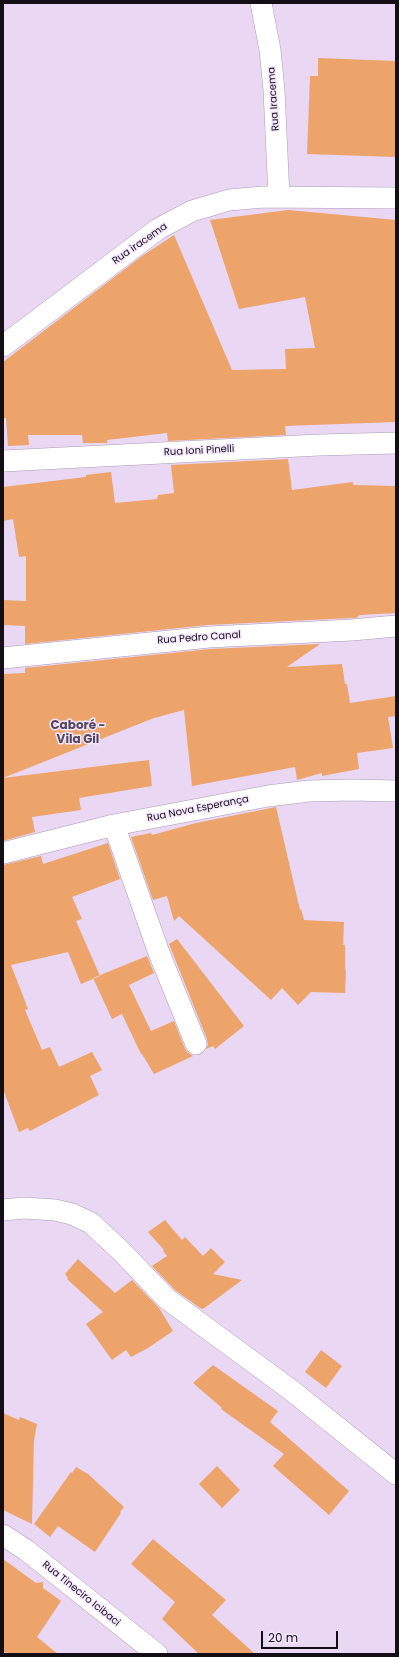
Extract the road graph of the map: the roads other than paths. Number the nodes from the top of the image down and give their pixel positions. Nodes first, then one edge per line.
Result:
1 (261, 3) edge
2 (278, 197) junction
3 (396, 198) edge
4 (3, 346) edge
5 (396, 443) edge
6 (3, 461) edge
7 (396, 626) edge
8 (3, 658) edge
9 (396, 791) edge
10 (114, 825) junction
11 (3, 853) edge
12 (196, 1044) dead end
13 (3, 1210) edge
14 (396, 1474) edge
15 (3, 1536) edge
16 (156, 1654) edge

1 - 2 street, Rua Iracema
2 - 3 street, Rua iracema
2 - 4 street, Rua iracema
5 - 6 street, Rua Ioni Pinelli
7 - 8 street, Rua Pedro Canal
9 - 10 street, Rua Nova Esperança
10 - 11 street, Rua Nova Esperança
10 - 12 street
13 - 14 street
15 - 16 street, Rua Tineciro Icibaci

